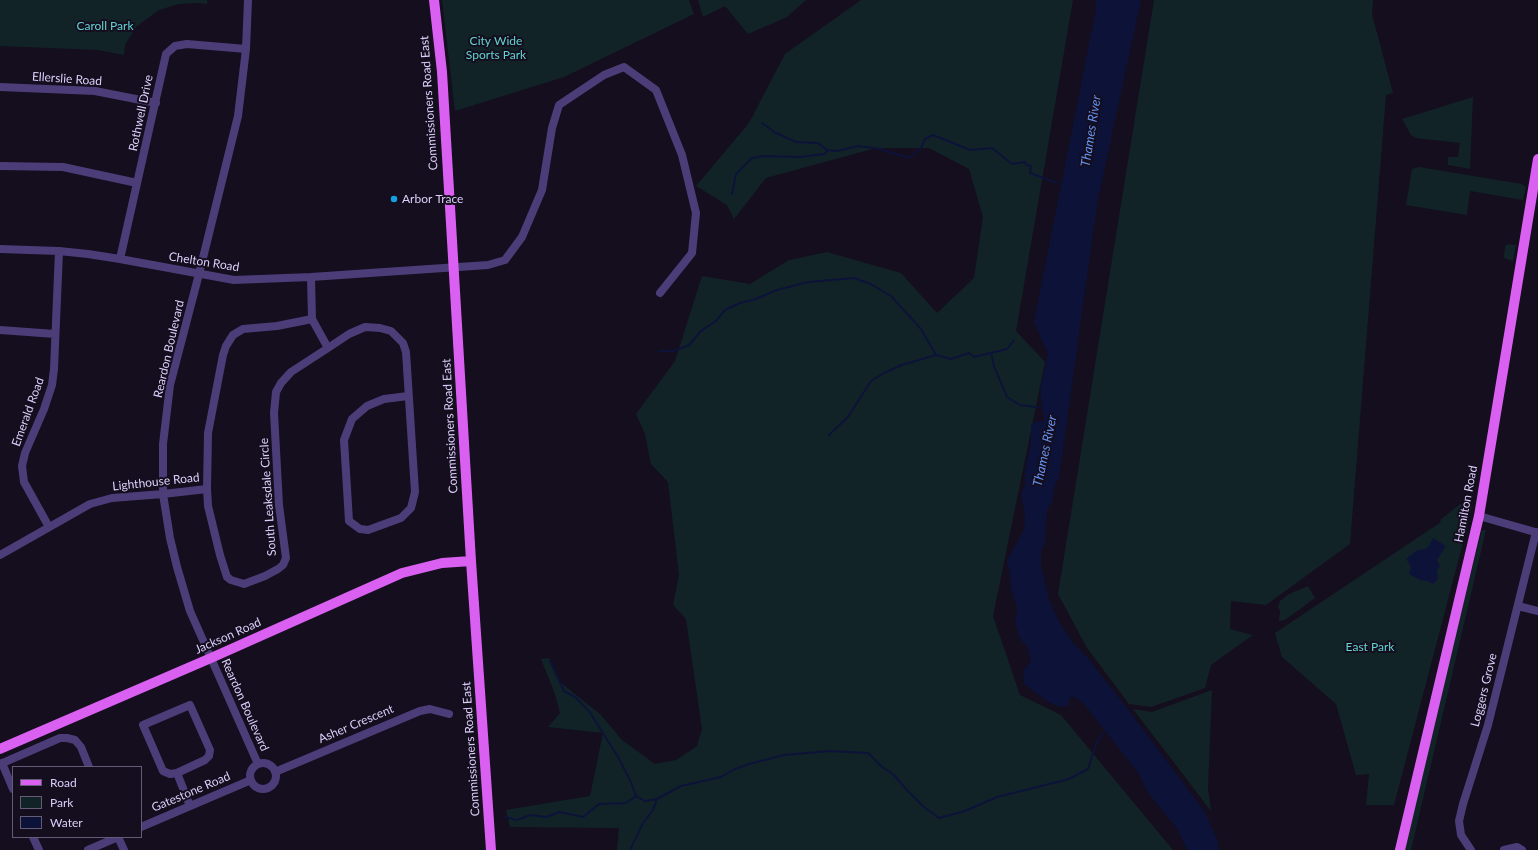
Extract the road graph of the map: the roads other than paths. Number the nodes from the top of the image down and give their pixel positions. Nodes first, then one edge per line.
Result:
1 (248, 0) edge
2 (434, 0) edge
3 (246, 49) junction
4 (0, 87) edge
5 (156, 103) junction
6 (1538, 159) edge
7 (0, 166) edge
8 (1537, 170) edge
9 (137, 183) junction
10 (0, 249) edge
11 (59, 251) junction
12 (120, 259) junction
13 (453, 267) junction
14 (199, 274) junction
15 (311, 278) junction
16 (660, 293) dead end
17 (312, 319) junction
18 (0, 330) edge
19 (55, 334) junction
20 (328, 348) junction
21 (408, 396) junction
22 (208, 489) junction
23 (163, 494) junction
24 (1479, 516) junction
25 (49, 527) junction
26 (1537, 533) edge
27 (0, 555) edge
28 (471, 560) junction
29 (1518, 606) junction
30 (1538, 611) edge
31 (211, 658) junction
32 (449, 714) dead end
33 (0, 749) edge
34 (1, 764) edge
35 (258, 764) junction
36 (89, 766) edge
37 (275, 772) junction
38 (177, 773) junction
39 (251, 780) junction
40 (12, 787) edge
41 (190, 806) junction
42 (142, 827) edge
43 (33, 838) edge
44 (116, 838) edge
45 (118, 838) edge
46 (39, 850) edge
47 (88, 850) edge
48 (124, 850) edge
49 (491, 850) edge
50 (1400, 850) edge
51 (1471, 850) edge
52 (1504, 850) edge
53 (1522, 850) edge

1 - 3 street, Reardon Boulevard
2 - 13 main road, Commissioners Road East
3 - 5 street, Rothwell Drive
3 - 14 street, Reardon Boulevard
4 - 5 street, Ellerslie Road
5 - 9 street, Rothwell Drive
6 - 8 main road, Hamilton Road
7 - 9 street
8 - 24 main road, Hamilton Road
9 - 12 street, Rothwell Drive
10 - 11 street, Chelton Road
11 - 12 street, Chelton Road
11 - 19 street, Emerald Road
12 - 14 street, Chelton Road
13 - 15 street, Chelton Road
13 - 16 street, Chelton Road
13 - 28 main road, Commissioners Road East
14 - 15 street, Chelton Road
14 - 23 street, Reardon Boulevard
15 - 17 street
17 - 20 street
17 - 22 street, South Leaksdale Circle
18 - 19 street
19 - 25 street, Emerald Road
20 - 21 street
20 - 22 street, South Leaksdale Circle
21 - 21 street
22 - 23 street, Lighthouse Road
23 - 25 street, Lighthouse Road
23 - 31 street, Reardon Boulevard
24 - 26 street
24 - 50 main road, Hamilton Road
25 - 27 street, Lighthouse Road
26 - 29 street, Loggers Grove
28 - 31 main road, Jackson Road
28 - 49 main road, Commissioners Road East
29 - 30 street
29 - 51 street, Loggers Grove
31 - 33 main road, Jackson Road
31 - 35 street, Reardon Boulevard
32 - 37 street, Asher Crescent
34 - 36 street
34 - 40 street
35 - 37 street
35 - 39 street
37 - 39 street
38 - 38 street
38 - 41 street
39 - 41 street, Gatestone Road
41 - 42 street, Gatestone Road
43 - 46 street
44 - 47 street
45 - 48 street
52 - 53 street

